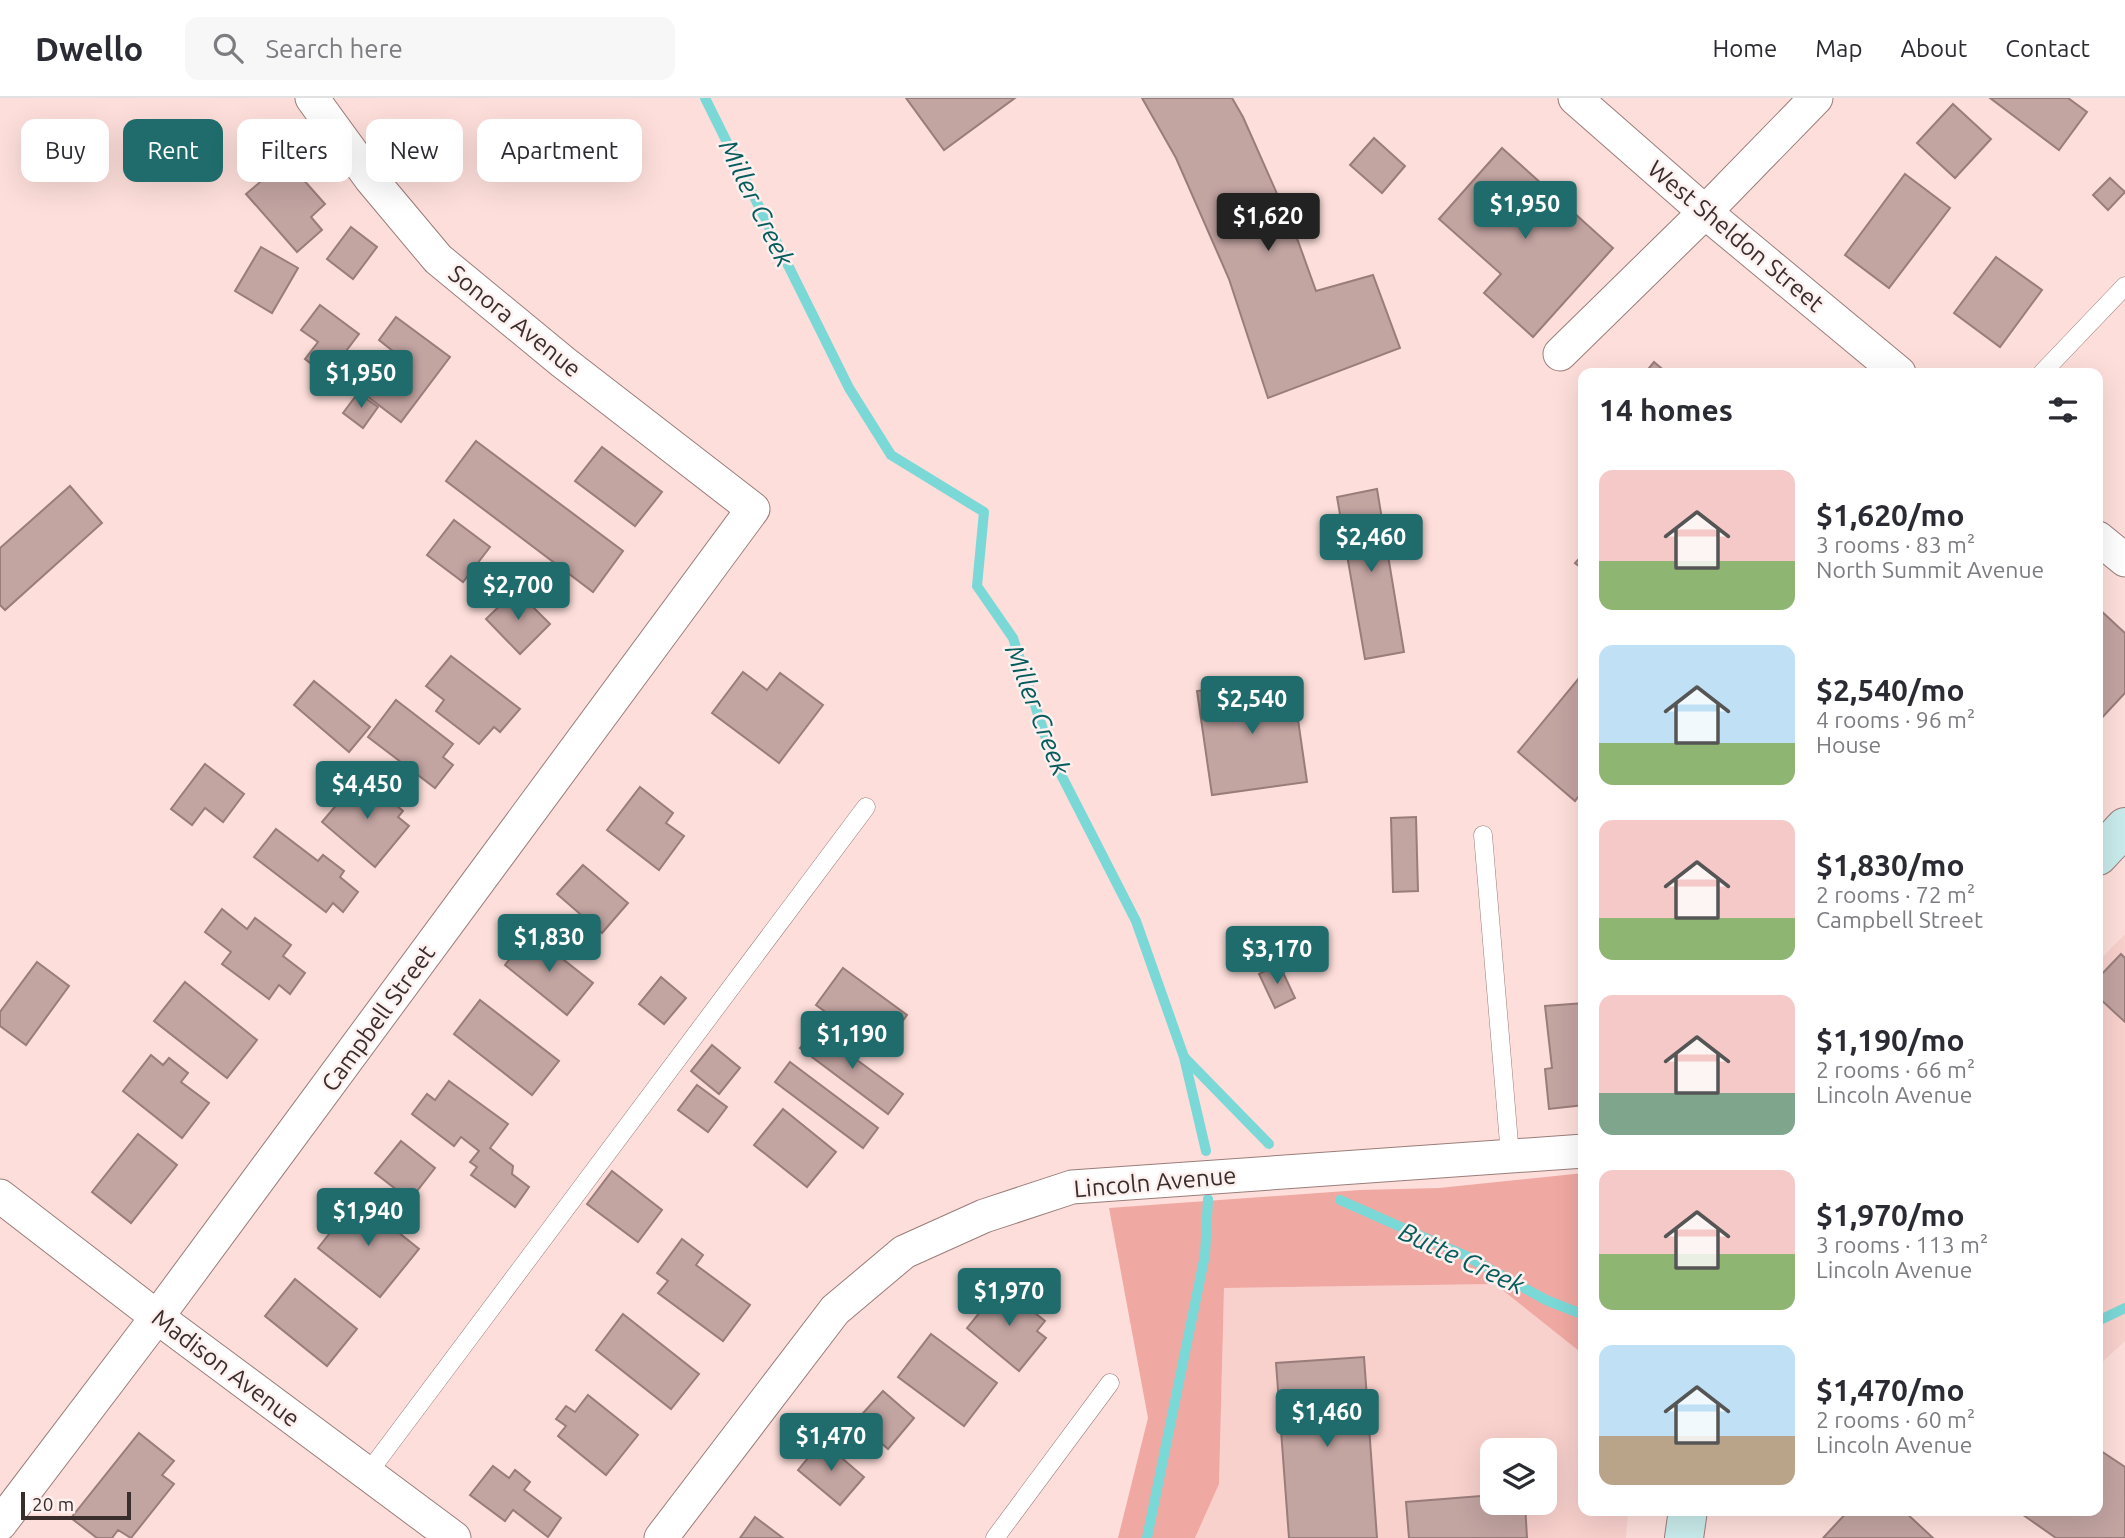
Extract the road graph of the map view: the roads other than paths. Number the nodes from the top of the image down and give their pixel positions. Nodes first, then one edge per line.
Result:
1 (312, 98) edge
2 (1575, 98) edge
3 (1816, 98) edge
4 (1705, 212) junction
5 (2125, 286) edge
6 (1560, 354) dead end
7 (1893, 368) edge
8 (2047, 368) edge
9 (754, 509) joint
10 (2103, 542) edge
11 (2125, 560) edge
12 (866, 807) dead end
13 (2125, 827) edge
14 (1483, 835) dead end
15 (2103, 851) edge
16 (1578, 1151) edge
17 (1510, 1155) junction
18 (0, 1196) edge
19 (157, 1317) junction
20 (1110, 1383) dead end
21 (368, 1473) junction
22 (1687, 1516) edge
23 (0, 1524) edge
24 (454, 1538) edge
25 (661, 1538) edge
26 (995, 1538) edge
27 (1684, 1538) edge

1 - 9 street, Sonora Avenue
2 - 4 street, West Sheldon Street
3 - 4 street
4 - 6 street
4 - 7 street, West Sheldon Street
5 - 8 lane
9 - 19 street, Campbell Street
10 - 11 street
12 - 21 lane
13 - 15 main road
14 - 17 lane
16 - 17 street, Lincoln Avenue
17 - 25 street, Lincoln Avenue
18 - 19 street, Madison Avenue
19 - 21 street, Madison Avenue
19 - 23 street, Campbell Street
20 - 26 lane
21 - 24 street, Madison Avenue
22 - 27 main road

